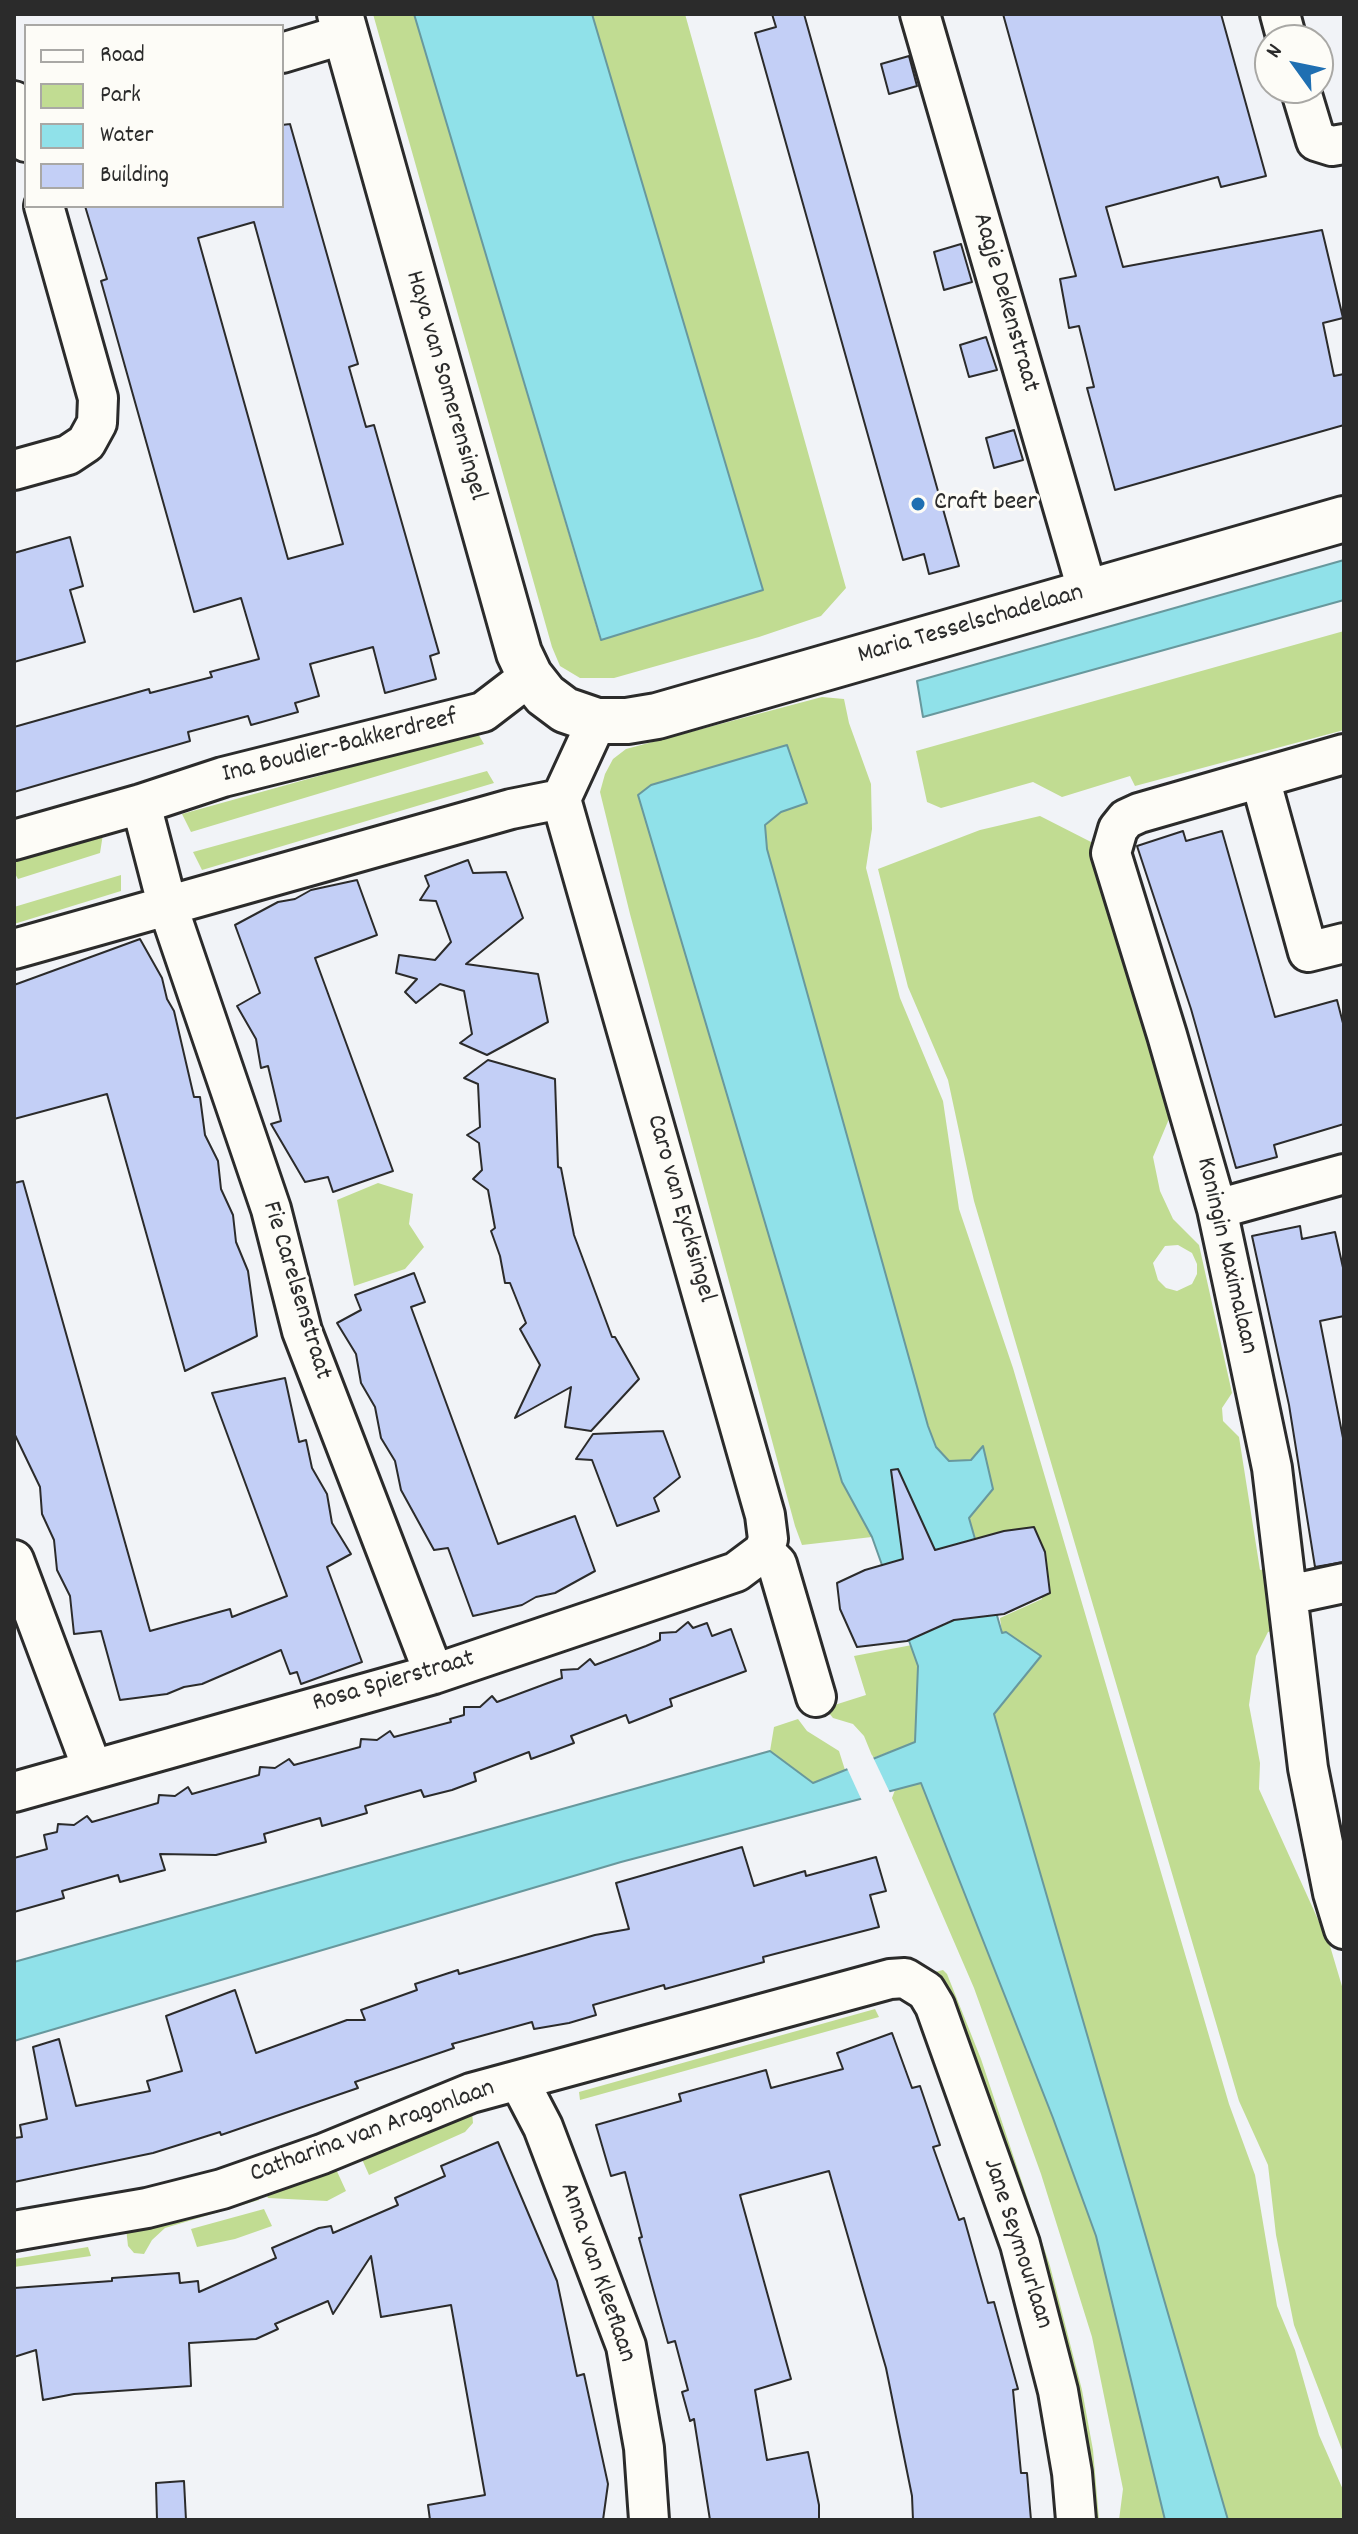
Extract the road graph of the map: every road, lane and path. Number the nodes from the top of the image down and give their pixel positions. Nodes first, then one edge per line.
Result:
1 (920, 14) edge
2 (342, 24) edge
3 (284, 52) edge
4 (1305, 104) edge
5 (1344, 144) edge
6 (45, 208) edge
7 (14, 470) edge
8 (1344, 519) edge
9 (1088, 593) junction
10 (530, 676) junction
11 (597, 721) junction
12 (1344, 754) edge
13 (1260, 778) junction
14 (561, 799) junction
15 (141, 804) junction
16 (14, 840) edge
17 (167, 904) junction
18 (1344, 943) edge
19 (14, 949) edge
20 (1344, 1174) edge
21 (1217, 1209) junction
22 (764, 1551) junction
23 (14, 1560) edge
24 (1344, 1583) edge
25 (1288, 1595) junction
26 (434, 1674) junction
27 (816, 1697) dead end
28 (92, 1768) junction
29 (14, 1792) edge
30 (1344, 1929) edge
31 (915, 1982) joint
32 (519, 2081) junction
33 (14, 2231) edge
34 (649, 2520) edge
35 (1076, 2520) edge

1 - 9 street, Aagje Dekenstraat
2 - 3 street
2 - 10 street, Haya van Somerensingel
4 - 5 street
6 - 7 street
8 - 9 street, Maria Tesselschadelaan
9 - 11 street, Maria Tesselschadelaan
10 - 11 street, Haya van Somerensingel
10 - 15 street, Ina Boudier-Bakkerdreef
11 - 14 street
12 - 13 street, Koningin Maximalaan
13 - 18 street
13 - 21 street, Koningin Maximalaan
14 - 17 street
14 - 22 street, Caro van Eycksingel
15 - 16 street, Ina Boudier-Bakkerdreef
15 - 17 street
17 - 19 street
17 - 26 street, Fie Carelsenstraat
20 - 21 street
21 - 25 street, Koningin Maximalaan
22 - 26 street, Rosa Spierstraat
22 - 27 street, Caro van Eycksingel
23 - 28 street
24 - 25 street
25 - 30 street, Koningin Maximalaan
26 - 28 street, Rosa Spierstraat
28 - 29 street, Rosa Spierstraat
31 - 32 street, Catharina van Aragonlaan
31 - 35 street, Jane Seymourlaan
32 - 33 street, Catharina van Aragonlaan
32 - 34 street, Anna van Kleeflaan

